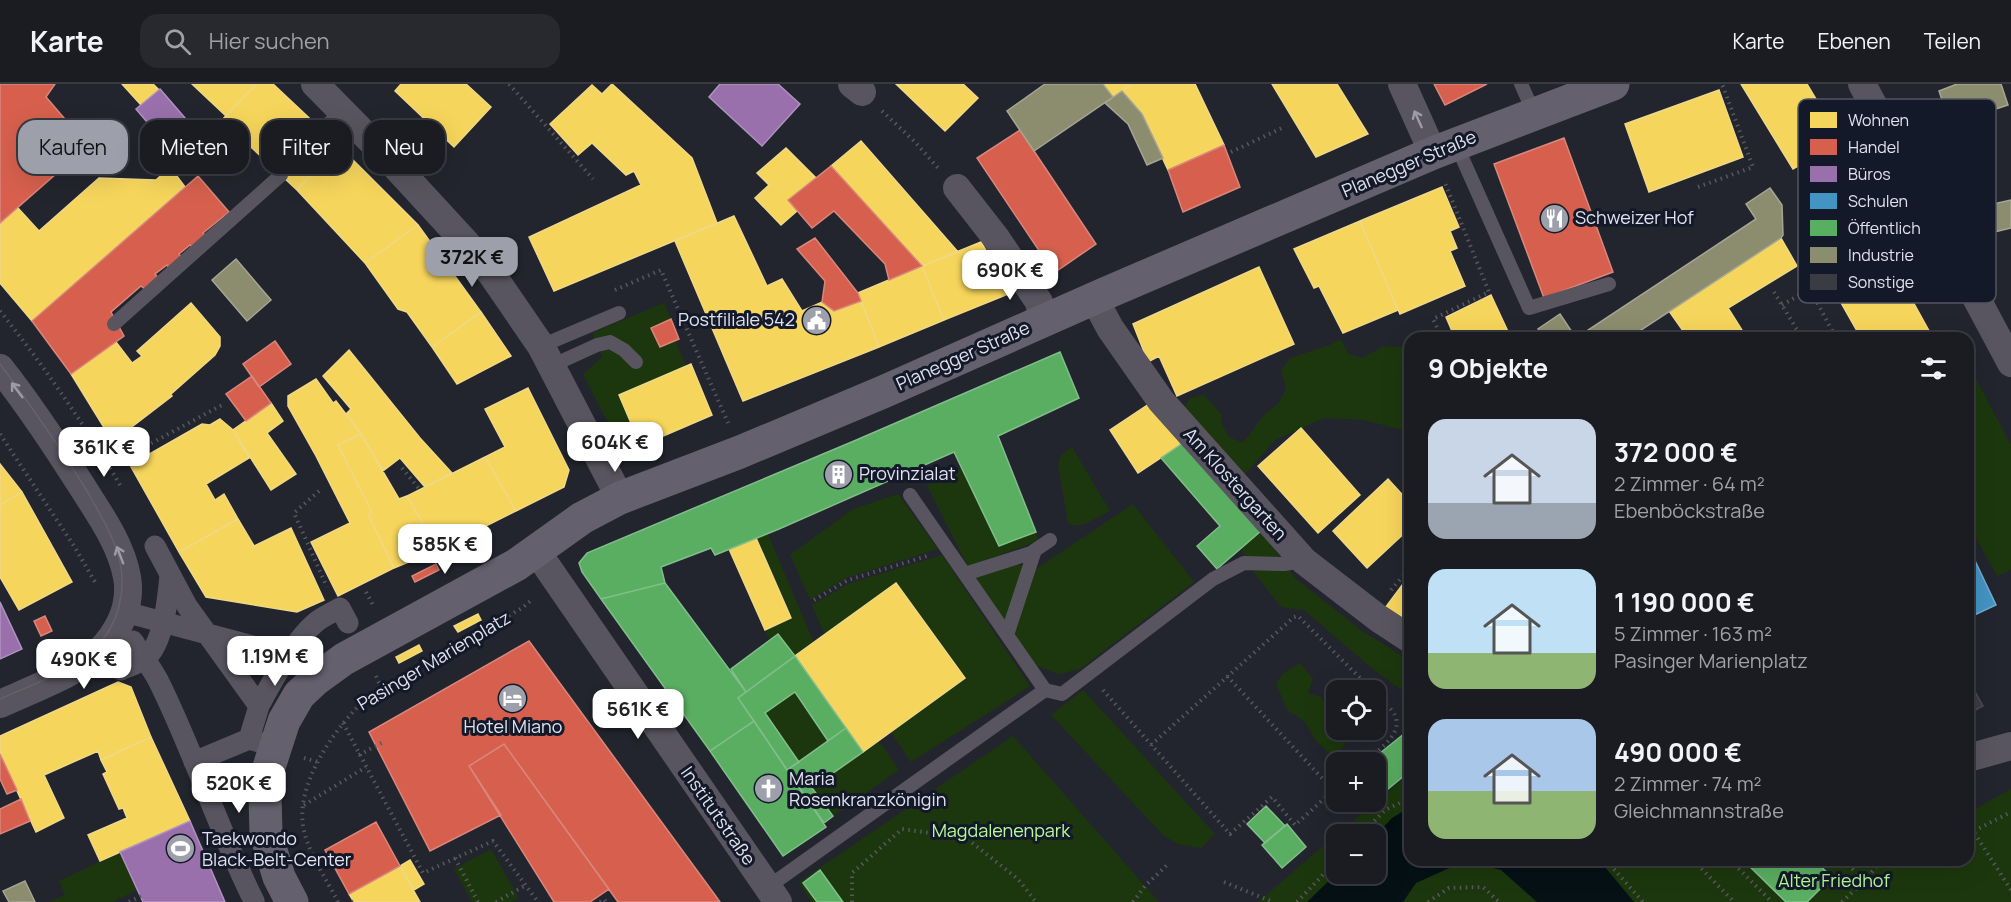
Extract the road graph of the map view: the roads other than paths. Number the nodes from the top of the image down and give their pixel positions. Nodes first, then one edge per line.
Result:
1 (315, 84) edge
2 (1402, 84) edge
3 (1613, 84) edge
4 (1862, 84) edge
5 (1528, 99) edge
6 (1870, 99) edge
7 (1445, 149) junction
8 (281, 175) dead end
9 (957, 188) road end
10 (1609, 284) dead end
11 (1094, 298) junction
12 (1979, 303) edge
13 (619, 314) dead end
14 (1043, 321) junction
15 (114, 324) dead end
16 (546, 356) junction
17 (636, 362) dead end
18 (2011, 363) edge
19 (0, 368) edge
20 (910, 495) dead end
21 (620, 498) junction
22 (1050, 540) dead end
23 (155, 546) dead end
24 (1035, 550) junction
25 (537, 552) junction
26 (1304, 561) junction
27 (965, 574) junction
28 (170, 575) junction
29 (163, 622) junction
30 (348, 623) dead end
31 (126, 625) junction
32 (207, 633) junction
33 (1007, 635) junction
34 (1404, 635) edge
35 (289, 655) junction
36 (145, 659) junction
37 (332, 667) junction
38 (121, 670) dead end
39 (1045, 690) junction
40 (0, 704) edge
41 (259, 706) junction
42 (2011, 746) edge
43 (1974, 756) edge
44 (194, 762) junction
45 (286, 889) edge
46 (773, 894) edge
47 (254, 901) edge

1 - 16 street
7 -> 2 street
3 - 5 main road, Planegger Straße
4 - 6 street
5 - 7 main road, Planegger Straße
7 - 10 lane
7 - 11 main road, Planegger Straße
8 - 15 lane
9 - 14 street
11 - 14 main road, Planegger Straße
11 - 26 street, Am Klostergarten
12 - 18 street
13 - 16 lane
14 - 21 main road, Planegger Straße
16 - 17 lane
16 - 21 street
31 -> 19 street
20 - 27 lane
21 - 25 main road, Planegger Straße
22 - 24 lane
23 - 28 street
24 - 27 lane
24 - 33 lane
25 - 37 main road, Planegger Straße
25 - 46 street, Institutstraße
26 - 34 street, Am Klostergarten
26 - 39 lane
27 - 33 lane
28 - 29 street
28 - 32 street
29 - 31 street
29 - 32 street
29 - 36 street
30 - 35 street
31 - 36 street
31 - 40 street
32 - 35 street
32 - 41 street
33 - 39 lane
35 - 37 street
35 - 41 street
36 - 38 street
36 - 44 street
37 - 45 main road
39 - 46 lane
41 - 44 street
42 - 43 street
44 - 47 street

